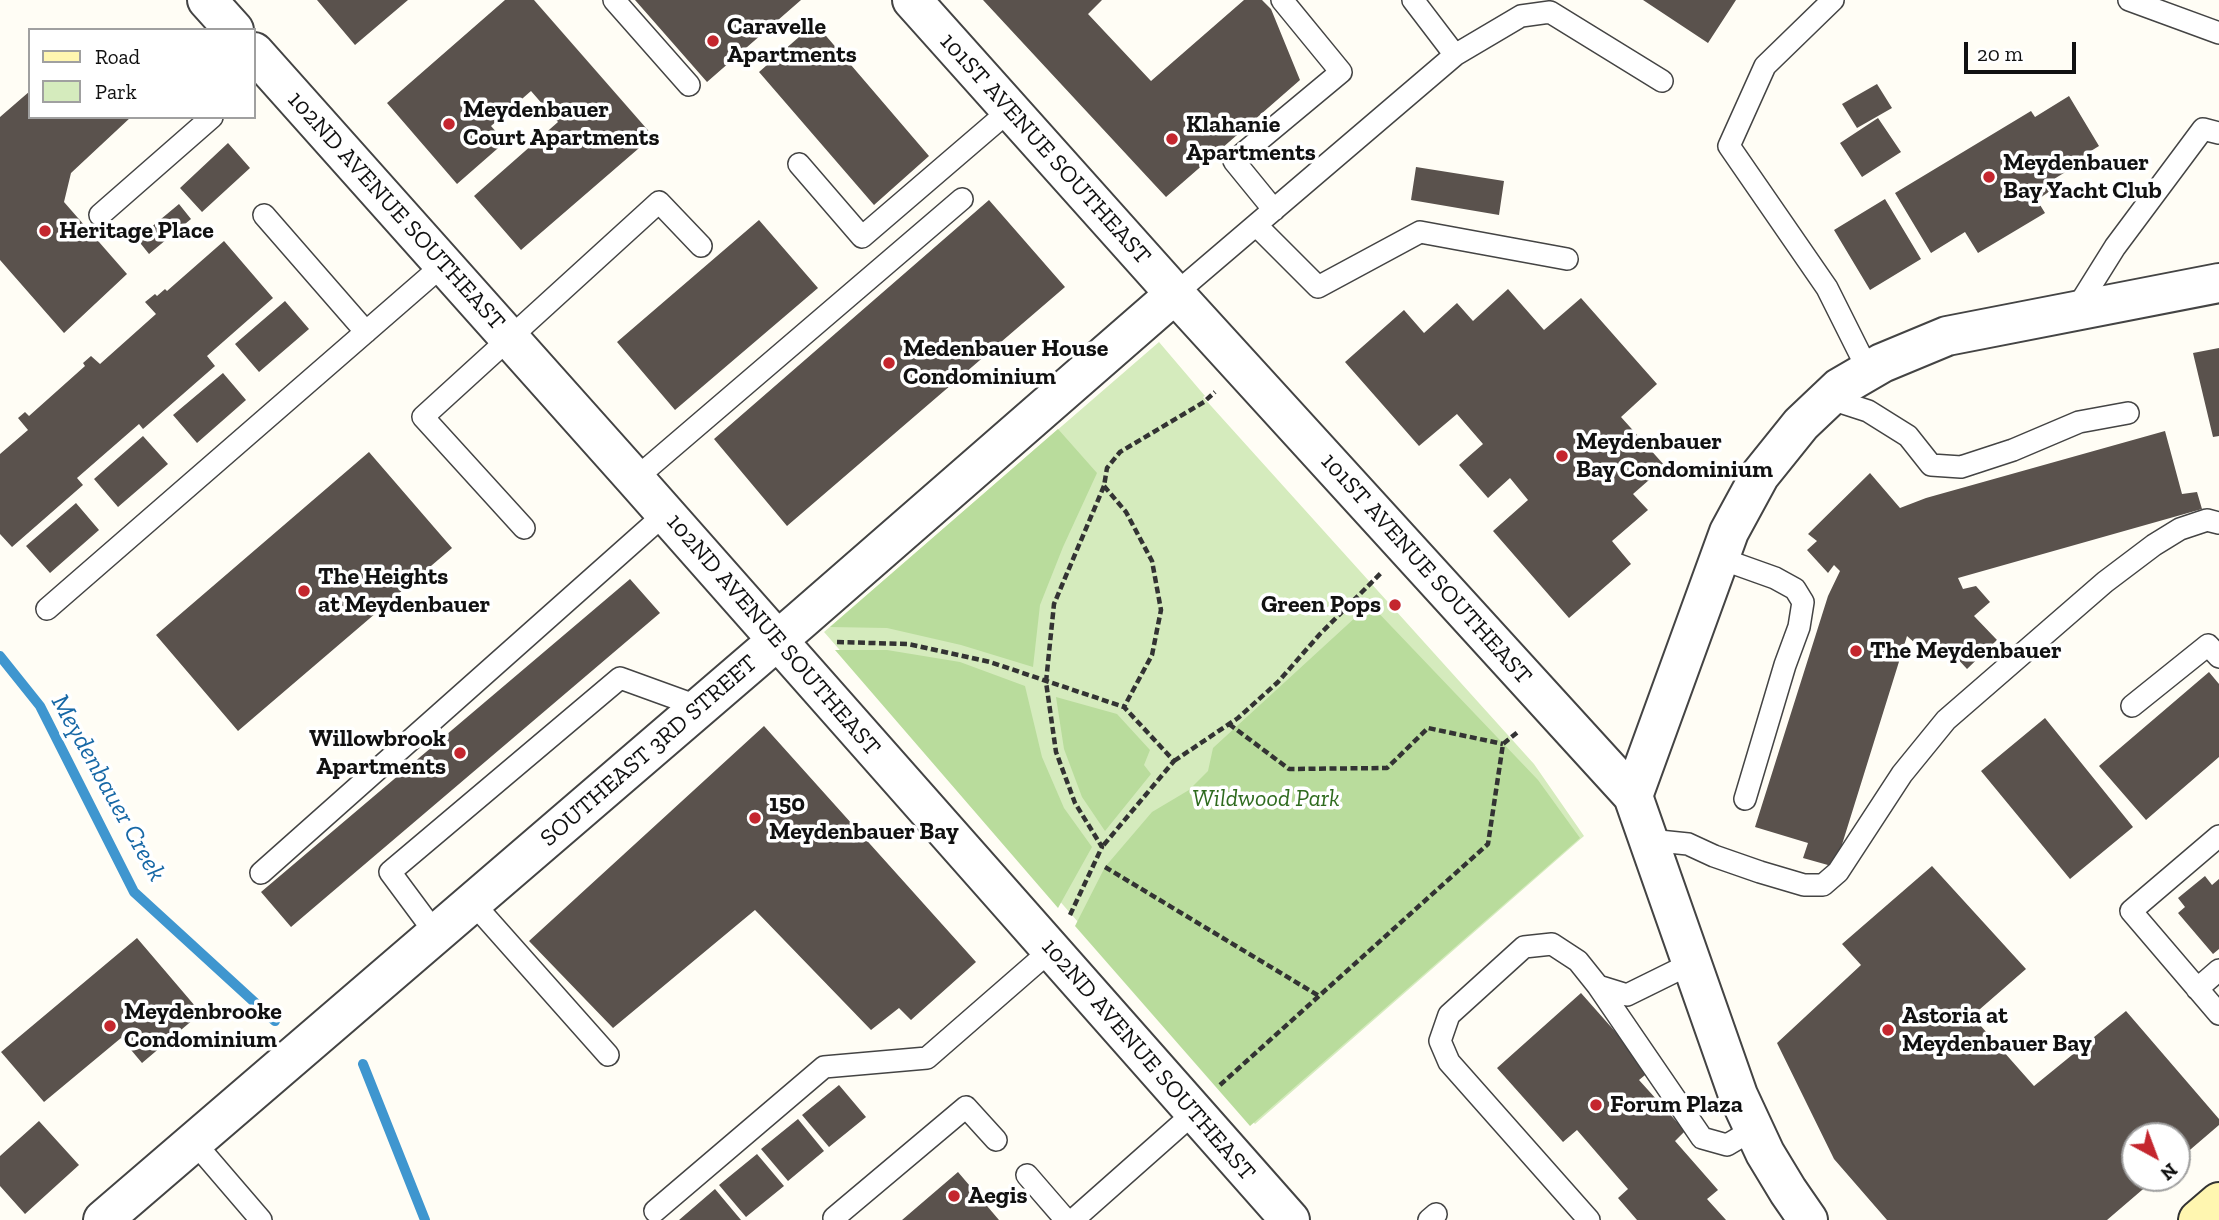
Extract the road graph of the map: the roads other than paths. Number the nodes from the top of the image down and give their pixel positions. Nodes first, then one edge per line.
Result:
1 (207, 0) edge
2 (614, 0) edge
3 (912, 0) edge
4 (1282, 0) edge
5 (1413, 0) edge
6 (1833, 0) edge
7 (2129, 0) edge
8 (232, 28) edge
9 (2219, 33) edge
10 (1455, 55) junction
11 (259, 67) edge
12 (1662, 81) dead end
13 (689, 85) dead end
14 (1010, 110) junction
15 (210, 119) edge
16 (2219, 133) edge
17 (799, 164) dead end
18 (962, 199) dead end
19 (1273, 210) junction
20 (100, 215) dead end
21 (264, 215) dead end
22 (1256, 225) junction
23 (701, 246) dead end
24 (1567, 259) dead end
25 (444, 264) junction
26 (2219, 283) edge
27 (1175, 295) junction
28 (2074, 311) junction
29 (366, 332) junction
30 (509, 338) junction
31 (1868, 370) junction
32 (1828, 398) junction
33 (2128, 413) dead end
34 (635, 479) junction
35 (666, 513) junction
36 (2219, 523) edge
37 (524, 528) dead end
38 (1719, 558) junction
39 (47, 609) dead end
40 (778, 640) junction
41 (2219, 657) edge
42 (2132, 706) dead end
43 (700, 708) junction
44 (1633, 796) junction
45 (1745, 799) dead end
46 (2219, 836) edge
47 (1649, 840) junction
48 (261, 873) dead end
49 (472, 903) junction
50 (436, 934) junction
51 (1059, 934) junction
52 (1692, 963) junction
53 (2219, 970) edge
54 (1598, 986) junction
55 (2197, 989) junction
56 (2219, 1014) edge
57 (608, 1055) dead end
58 (1195, 1112) junction
59 (1755, 1129) junction
60 (996, 1140) dead end
61 (194, 1142) junction
62 (1027, 1175) dead end
63 (2219, 1202) edge
64 (655, 1211) dead end
65 (834, 1218) dead end
66 (103, 1220) edge
67 (261, 1220) edge
68 (1066, 1220) edge
69 (1073, 1220) edge
70 (1290, 1220) edge
71 (1590, 1220) edge
72 (1808, 1220) edge
73 (2197, 1220) edge

1 - 8 street
2 - 13 lane
3 - 14 street, 101ST AVENUE SOUTHEAST
4 - 19 lane
5 - 10 lane
6 - 31 lane
7 - 9 lane
10 - 12 lane, SOUTHEAST 3RD STREET
10 - 19 lane, SOUTHEAST 3RD STREET
11 - 25 street, 102ND AVENUE SOUTHEAST
14 - 17 lane
14 - 27 street, 101ST AVENUE SOUTHEAST
15 - 20 lane
16 - 28 lane
18 - 34 lane
19 - 22 lane, SOUTHEAST 3RD STREET
21 - 29 lane
22 - 24 lane
22 - 27 lane, SOUTHEAST 3RD STREET
23 - 30 lane
25 - 29 lane
25 - 30 street, 102ND AVENUE SOUTHEAST
26 - 28 street
27 - 40 street, SOUTHEAST 3RD STREET
27 - 44 street, 101ST AVENUE SOUTHEAST
28 - 31 street
29 - 39 lane
30 - 34 street, 102ND AVENUE SOUTHEAST
30 - 37 lane
31 - 32 street
32 - 33 lane
32 - 38 street
34 - 35 street, 102ND AVENUE SOUTHEAST
35 - 40 street, 102ND AVENUE SOUTHEAST
35 - 48 lane
36 - 47 lane
38 - 44 street
38 - 45 lane
40 - 43 street, SOUTHEAST 3RD STREET
40 - 51 street, 102ND AVENUE SOUTHEAST
41 - 42 lane
43 - 49 street, SOUTHEAST 3RD STREET
43 - 50 lane
44 - 47 street, 101ST AVENUE SOUTHEAST
46 - 55 lane
47 - 52 street, 101ST AVENUE SOUTHEAST
49 - 50 street, SOUTHEAST 3RD STREET
49 - 57 lane
50 - 61 street, SOUTHEAST 3RD STREET
51 - 58 street, 102ND AVENUE SOUTHEAST
51 - 64 lane
52 - 54 lane
52 - 59 street, 101ST AVENUE SOUTHEAST
53 - 55 lane
54 - 59 lane
54 - 71 lane
55 - 56 lane
58 - 69 lane
58 - 70 street, 102ND AVENUE SOUTHEAST
59 - 72 street, 101ST AVENUE SOUTHEAST
60 - 65 lane
61 - 66 street, SOUTHEAST 3RD STREET
61 - 67 lane
62 - 68 lane
63 - 73 main road

